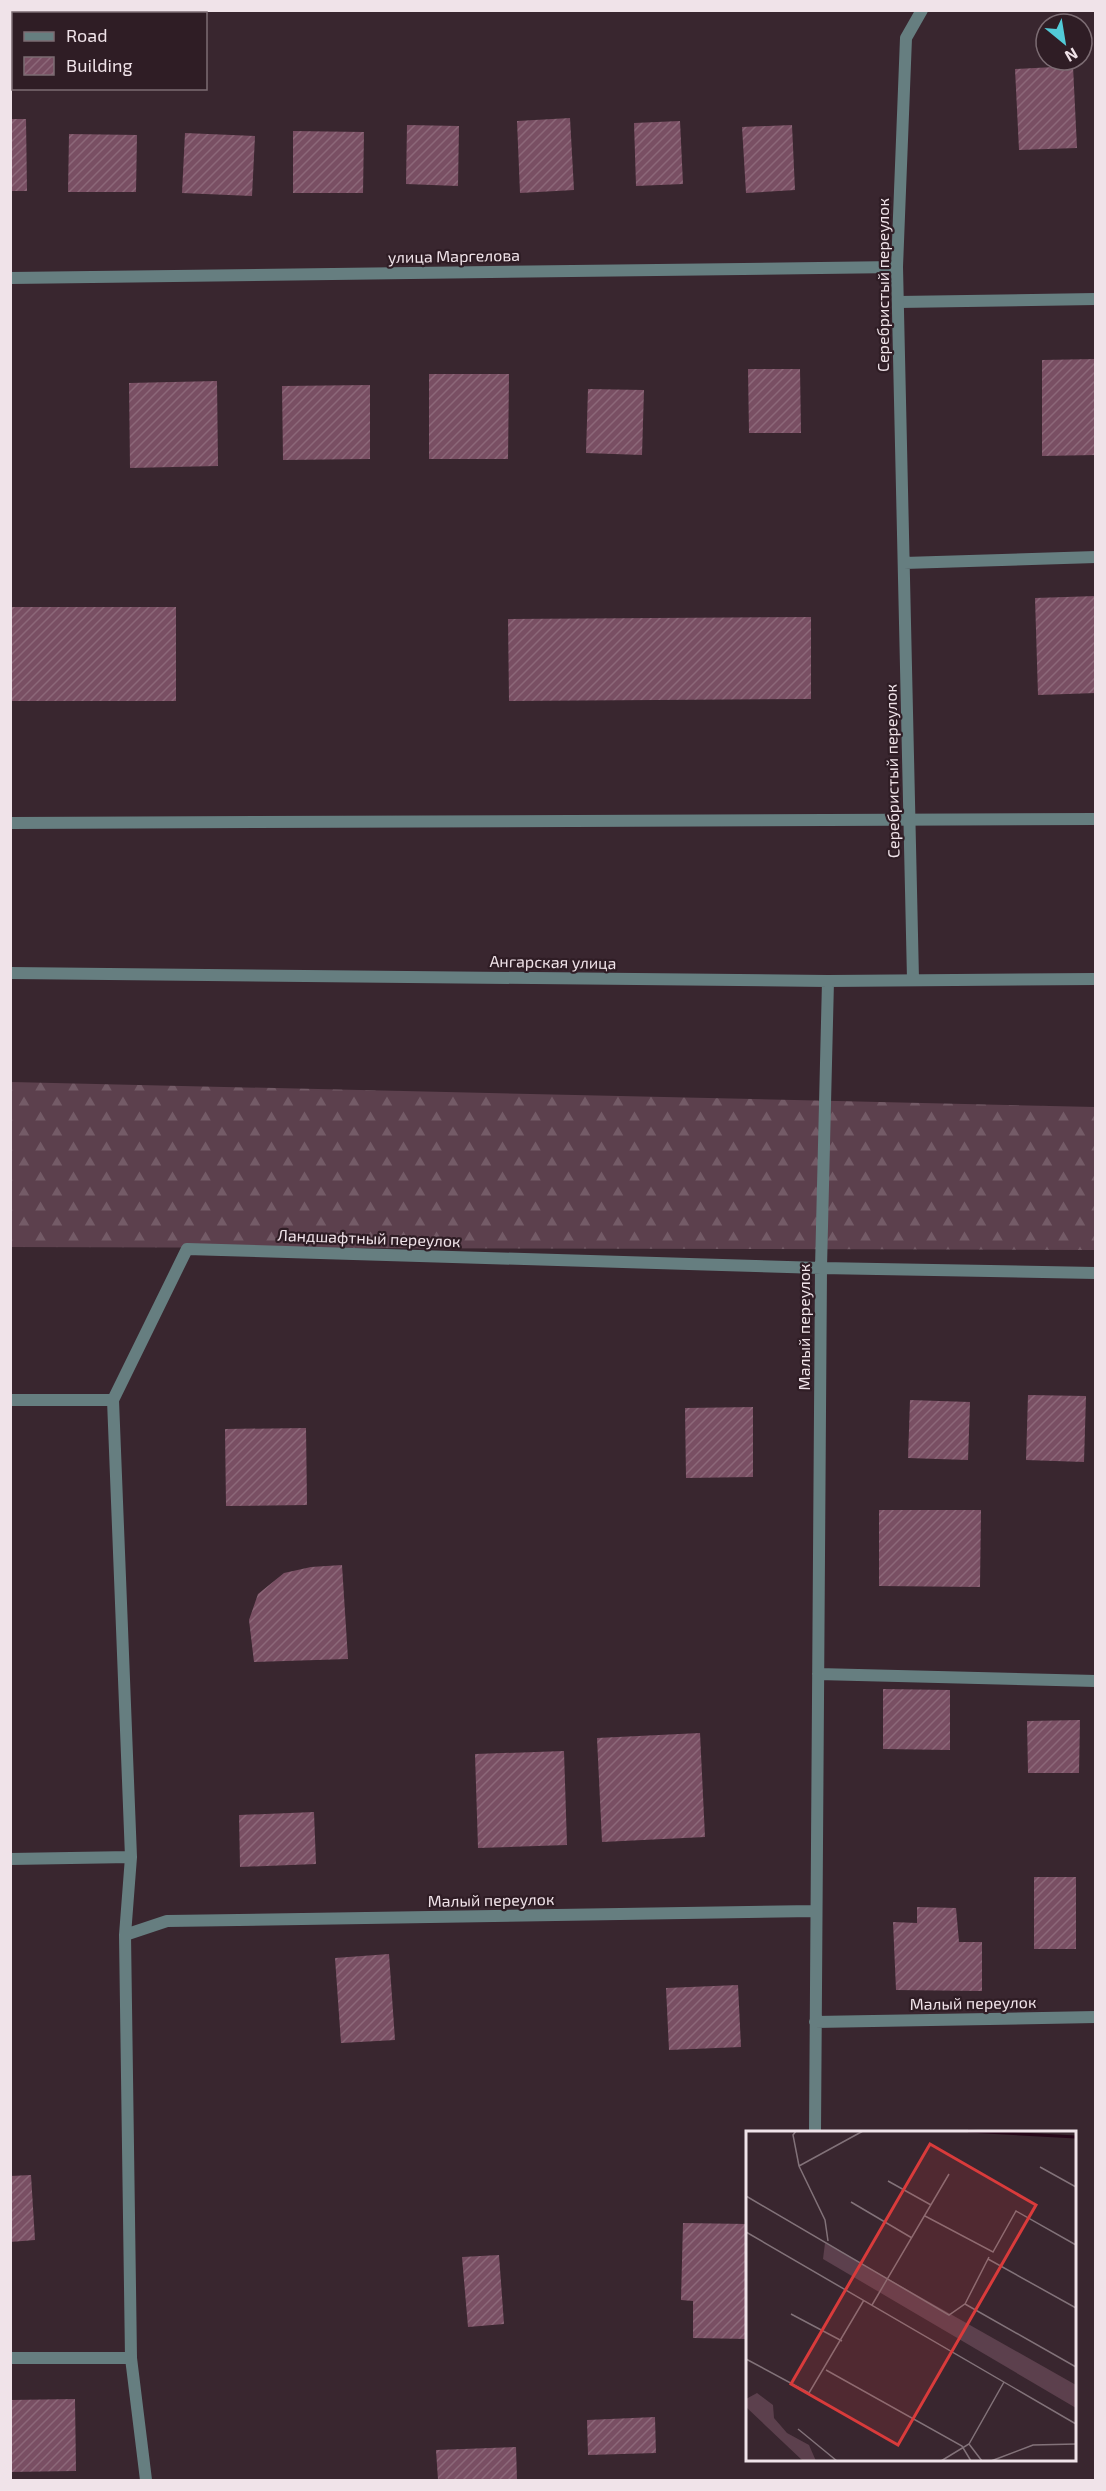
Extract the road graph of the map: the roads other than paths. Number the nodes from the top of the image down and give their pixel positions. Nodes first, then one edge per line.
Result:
1 (922, 10) edge
2 (897, 267) junction
3 (10, 278) edge
4 (1095, 299) edge
5 (898, 302) junction
6 (1095, 557) edge
7 (904, 563) junction
8 (1095, 819) edge
9 (910, 821) junction
10 (10, 823) edge
11 (10, 973) edge
12 (913, 979) junction
13 (1095, 979) edge
14 (828, 981) junction
15 (821, 1268) junction
16 (1095, 1273) edge
17 (113, 1400) junction
18 (10, 1401) edge
19 (818, 1674) junction
20 (1095, 1681) edge
21 (131, 1857) junction
22 (10, 1858) edge
23 (815, 1911) junction
24 (125, 1935) junction
25 (1095, 2017) edge
26 (816, 2022) junction
27 (815, 2131) edge
28 (10, 2358) edge
29 (131, 2358) junction
30 (146, 2481) edge

1 - 2 street, Серебристый переулок
2 - 3 street, улица Маргелова
2 - 5 street, Серебристый переулок
4 - 5 street
5 - 7 street, Серебристый переулок
6 - 7 street
7 - 9 street, Серебристый переулок
8 - 9 street
9 - 10 street
9 - 12 street, Серебристый переулок
11 - 14 street, Ангарская улица
12 - 13 street, Ангарская улица
12 - 14 street, Ангарская улица
14 - 15 street, Малый переулок
15 - 16 street
15 - 17 street, Ландшафтный переулок
15 - 19 street, Малый переулок
17 - 18 street
17 - 21 street
19 - 20 street
19 - 23 street, Малый переулок
21 - 22 street
21 - 24 street
23 - 24 street, Малый переулок
23 - 26 street, Малый переулок
24 - 29 street
25 - 26 street, Малый переулок
26 - 27 street, Малый переулок
28 - 29 street
29 - 30 street

